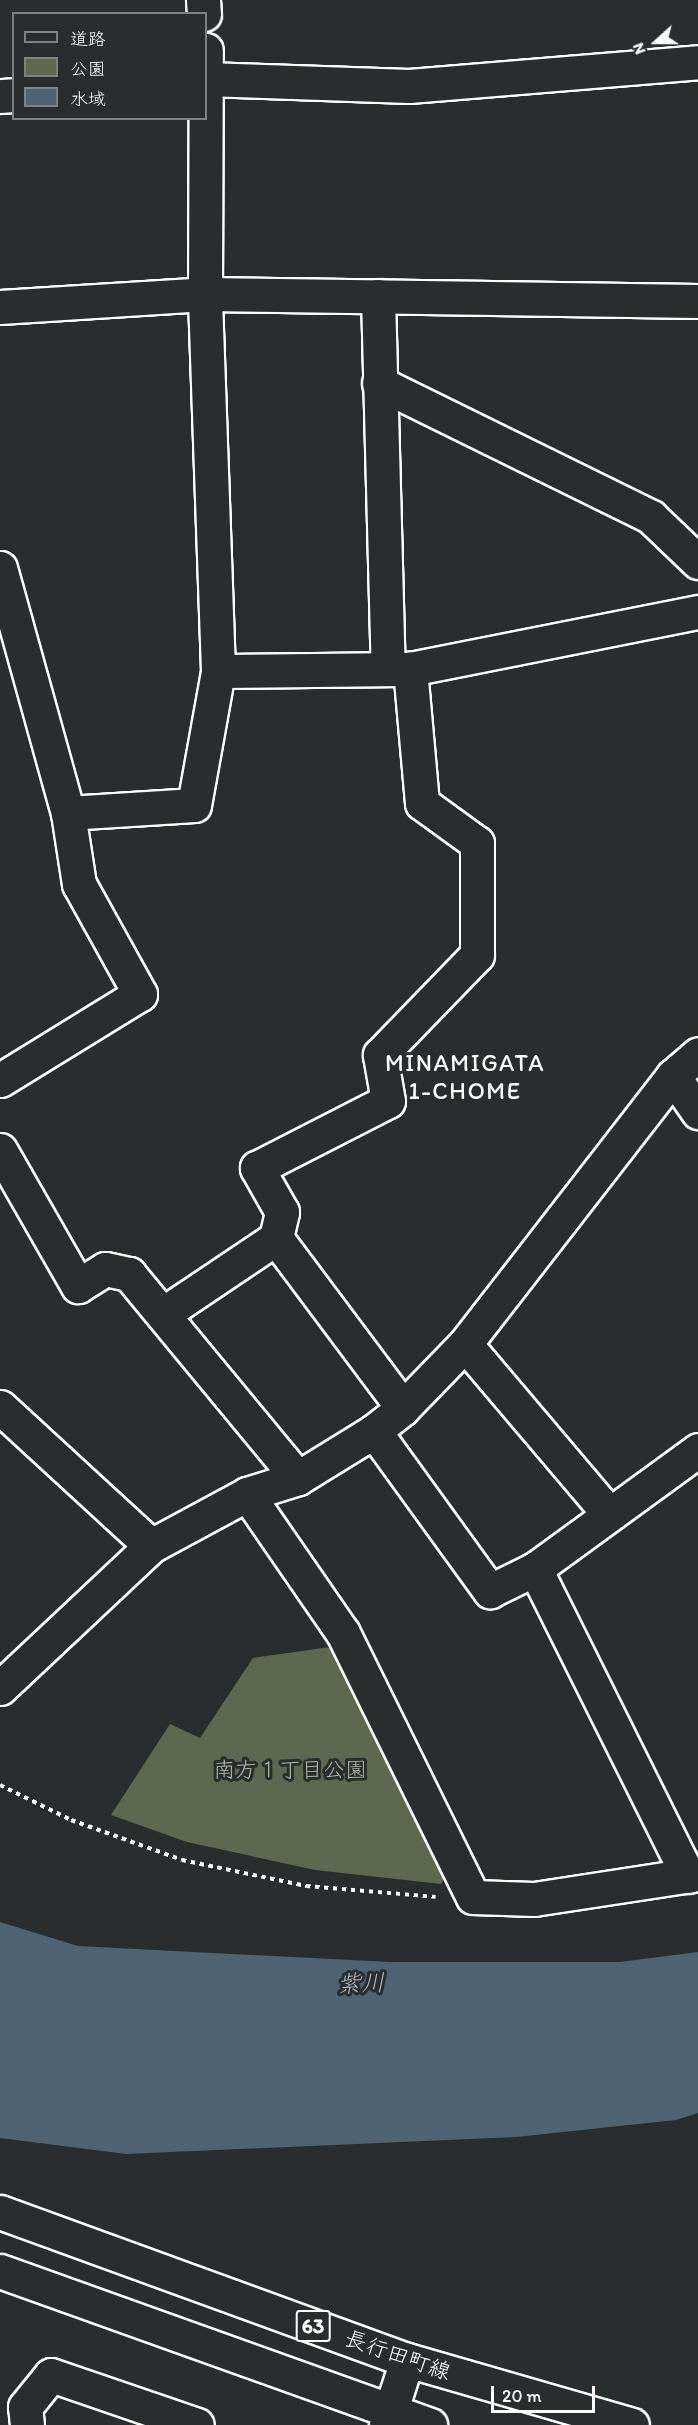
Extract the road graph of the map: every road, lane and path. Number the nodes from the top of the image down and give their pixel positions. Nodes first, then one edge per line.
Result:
1 (698, 62) edge
2 (207, 69) edge
3 (206, 120) edge
4 (205, 294) junction
5 (378, 296) junction
6 (698, 301) edge
7 (0, 307) edge
8 (379, 383) junction
9 (698, 562) edge
10 (0, 568) edge
11 (698, 612) edge
12 (399, 669) junction
13 (218, 671) junction
14 (68, 813) junction
15 (698, 1054) edge
16 (673, 1076) junction
17 (0, 1080) edge
18 (698, 1112) edge
19 (0, 1150) edge
20 (276, 1238) junction
21 (163, 1314) junction
22 (465, 1344) junction
23 (0, 1407) edge
24 (403, 1408) junction
25 (374, 1431) junction
26 (698, 1450) edge
27 (298, 1478) junction
28 (248, 1494) junction
29 (609, 1514) junction
30 (152, 1546) junction
31 (535, 1569) junction
32 (0, 1688) edge
33 (0, 1785) edge
34 (693, 1875) edge
35 (473, 1897) junction
36 (0, 2212) edge
37 (0, 2271) edge
38 (407, 2360) junction
39 (388, 2419) edge
40 (27, 2425) edge
41 (197, 2425) edge
42 (430, 2425) edge
43 (632, 2425) edge

1 - 2 street
3 - 4 street
4 - 5 street
4 - 7 street
4 - 13 street
5 - 6 street
5 - 8 street
8 - 9 street
8 - 12 street
10 - 14 street
11 - 12 street
12 - 13 street
12 - 20 street
13 - 14 street
14 - 17 street
15 - 16 street
16 - 18 street
16 - 22 street
19 - 21 street
20 - 21 street
20 - 24 street
21 - 27 street
22 - 24 street
22 - 29 street
23 - 30 street
24 - 25 street
25 - 27 street
25 - 31 street
26 - 29 street
27 - 28 street
28 - 30 street
28 - 35 street
29 - 31 street
30 - 32 street
31 - 34 street
33 - 35 path
34 - 35 street
36 - 38 street, 長行田町線 / 63
37 - 39 street, 63
38 - 39 street
38 - 43 street, 長行田町線 / 63
39 - 42 street, 63
40 - 41 street

